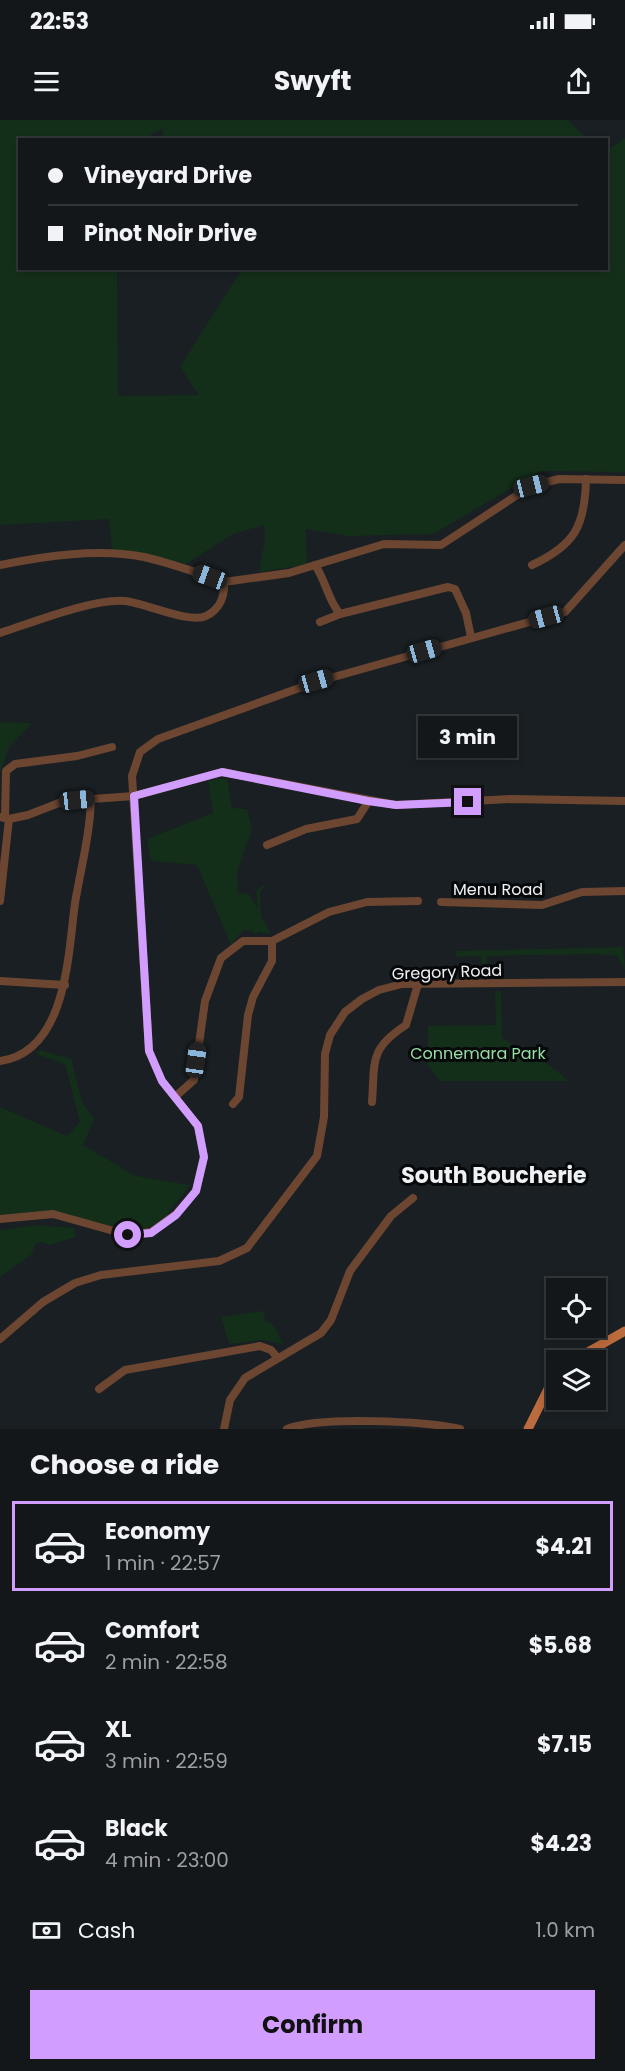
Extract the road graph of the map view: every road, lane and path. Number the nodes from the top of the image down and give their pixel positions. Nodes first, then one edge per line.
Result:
1 (586, 479) junction
2 (625, 480) edge
3 (625, 545) edge
4 (0, 565) edge
5 (315, 565) junction
6 (532, 565) dead end
7 (224, 582) junction
8 (340, 614) junction
9 (320, 622) dead end
10 (0, 633) edge
11 (471, 637) junction
12 (112, 747) dead end
13 (134, 796) junction
14 (91, 798) junction
15 (368, 801) junction
16 (625, 801) edge
17 (4, 818) edge
18 (267, 846) dead end
19 (625, 891) edge
20 (0, 902) edge
21 (418, 902) dead end
22 (441, 902) dead end
23 (272, 941) junction
24 (0, 981) edge
25 (625, 982) edge
26 (418, 984) junction
27 (65, 985) junction
28 (0, 1061) edge
29 (176, 1096) junction
30 (372, 1102) dead end
31 (233, 1104) dead end
32 (412, 1198) dead end
33 (0, 1219) edge
34 (625, 1331) edge
35 (0, 1339) edge
36 (592, 1350) edge
37 (277, 1357) junction
38 (99, 1389) dead end
39 (546, 1393) edge
40 (335, 1426) edge
41 (224, 1429) edge
42 (287, 1429) edge
43 (460, 1429) edge
44 (528, 1429) edge

1 - 2 street
1 - 5 street
1 - 6 street
3 - 11 street
4 - 7 street
5 - 7 street
5 - 8 street
7 - 10 street
8 - 9 street
8 - 11 street
11 - 13 street
12 - 17 street
13 - 14 street
13 - 15 street
13 - 29 street
14 - 17 street
14 - 27 street
15 - 16 street
15 - 18 street
17 - 20 street
19 - 22 street, Menu Road
21 - 23 street
23 - 29 street
23 - 31 street
24 - 27 street
25 - 26 street, Gregory Road
26 - 30 street
26 - 35 street, Gregory Road
27 - 28 street
29 - 33 street
32 - 37 street
34 - 36 main road
37 - 38 street
37 - 41 street
39 - 44 main road
40 - 42 street
40 - 43 street

